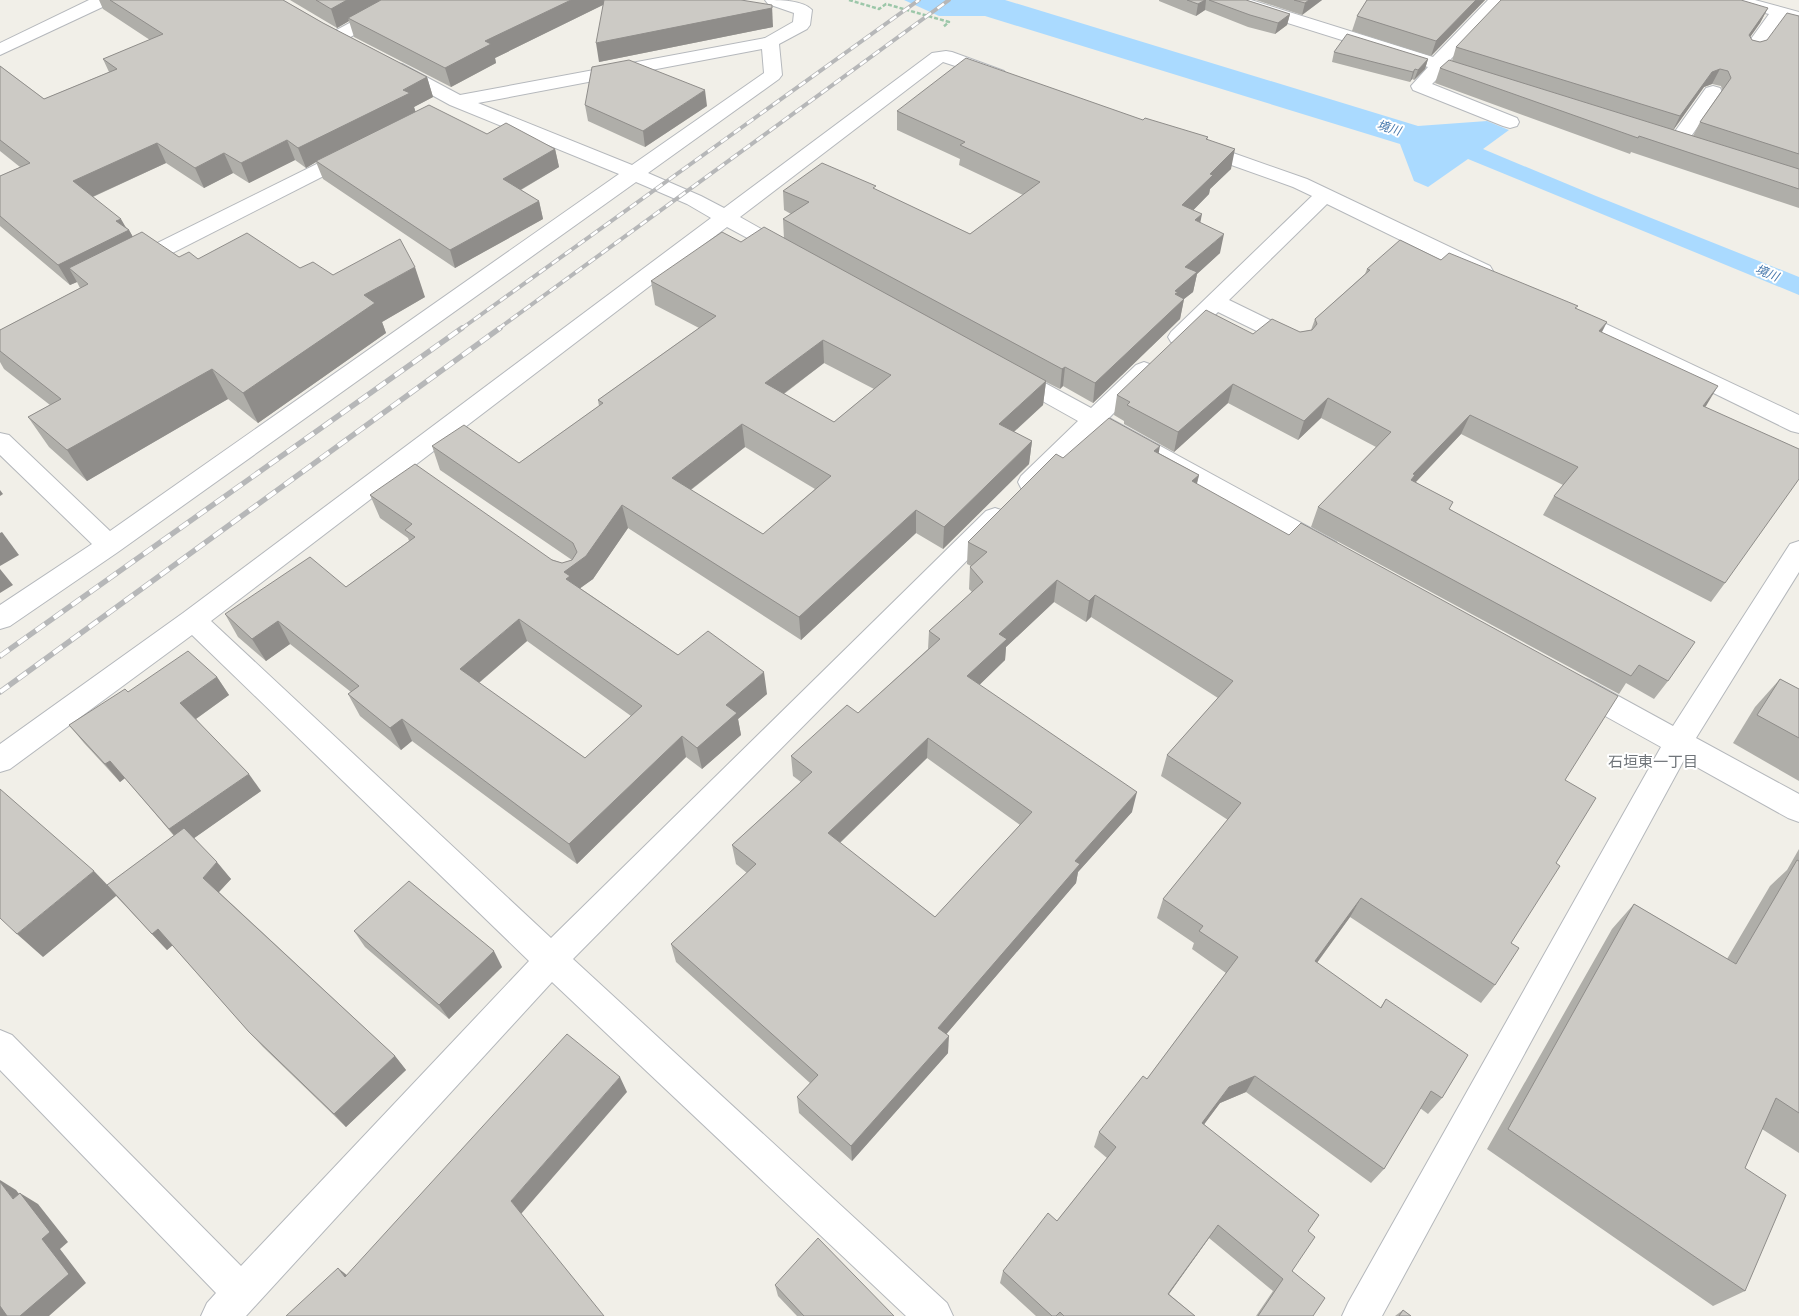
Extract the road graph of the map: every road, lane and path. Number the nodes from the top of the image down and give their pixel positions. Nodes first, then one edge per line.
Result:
1 (103, 0) edge
2 (405, 0) edge
3 (774, 0) edge
4 (849, 0) edge
5 (1498, 0) edge
6 (1736, 0) edge
7 (1239, 1) edge
8 (1780, 12) junction
9 (1799, 17) edge
10 (942, 28) dead end
11 (770, 42) junction
12 (354, 45) edge
13 (0, 50) edge
14 (1752, 50) edge
15 (379, 59) edge
16 (1438, 65) junction
17 (1015, 80) edge
18 (1498, 84) edge
19 (1713, 92) dead end
20 (450, 105) junction
21 (1510, 122) dead end
22 (1659, 135) edge
23 (1180, 140) edge
24 (1678, 141) junction
25 (373, 143) edge
26 (1697, 147) edge
27 (634, 174) junction
28 (1325, 195) junction
29 (727, 218) junction
30 (807, 263) edge
31 (116, 273) edge
32 (1495, 278) edge
33 (1215, 302) junction
34 (1548, 304) edge
35 (1298, 343) edge
36 (989, 362) edge
37 (1093, 419) junction
38 (1799, 425) edge
39 (0, 441) edge
40 (109, 545) junction
41 (1799, 551) edge
42 (1346, 559) edge
43 (0, 619) edge
44 (193, 620) junction
45 (1556, 675) edge
46 (1678, 743) junction
47 (0, 760) edge
48 (1799, 809) edge
49 (550, 960) junction
50 (0, 1046) edge
51 (231, 1305) edge
52 (934, 1316) edge
53 (1360, 1316) edge

1 - 13 street
2 - 12 street
3 - 11 street
4 - 10 path
5 - 16 street
6 - 8 street
7 - 16 street
8 - 9 street
8 - 14 street
11 - 20 street
11 - 27 street
15 - 20 street
16 - 18 street
16 - 21 street
17 - 29 street
19 - 24 street
20 - 27 street
22 - 24 street
23 - 28 street
24 - 26 street
25 - 31 street
27 - 29 street
27 - 40 street
28 - 32 street
28 - 33 street
29 - 30 street
29 - 44 street
33 - 35 street
33 - 37 street
34 - 38 street
36 - 37 street
37 - 42 street
37 - 49 street
39 - 40 street
40 - 43 street
41 - 46 street
44 - 47 street
44 - 49 street
45 - 46 street
46 - 48 street
46 - 53 street
49 - 51 street
49 - 52 street
50 - 51 street

